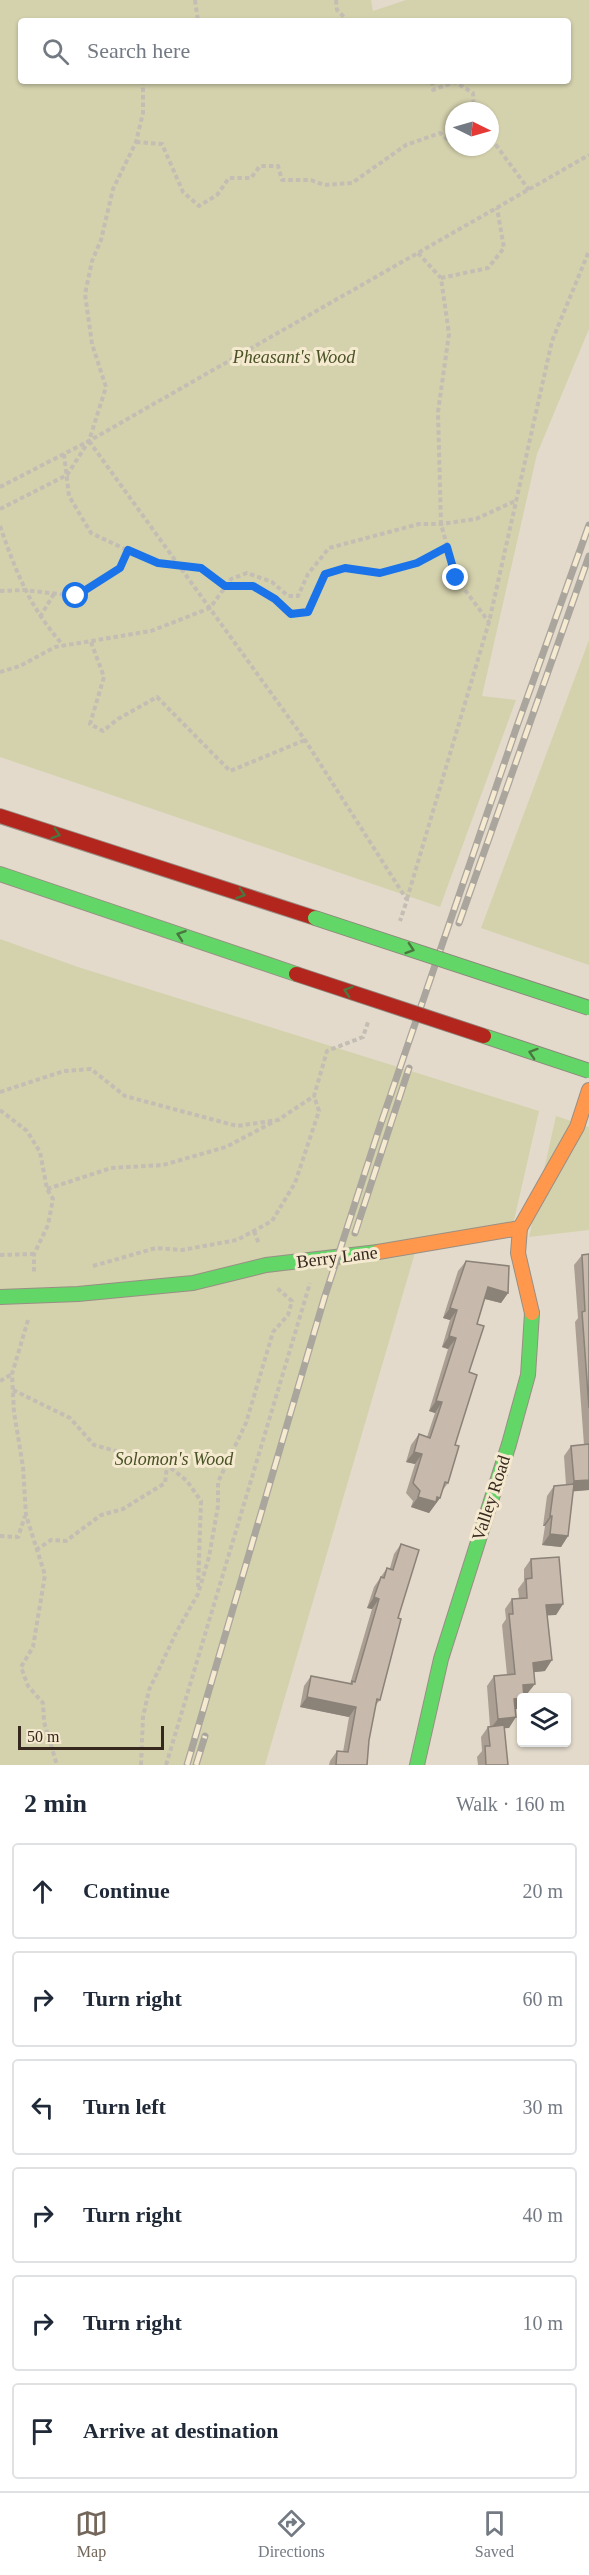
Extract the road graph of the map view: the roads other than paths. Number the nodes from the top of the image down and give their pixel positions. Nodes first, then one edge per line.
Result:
1 (0, 816) edge
2 (0, 874) edge
3 (589, 1008) edge
4 (589, 1071) edge
5 (589, 1090) edge
6 (519, 1228) junction
7 (0, 1298) edge
8 (417, 1765) edge

1 -> 3 main road, bridge
4 -> 2 main road, bridge
5 - 6 main road
6 - 7 main road, Berry Lane
6 - 8 main road, Valley Road

